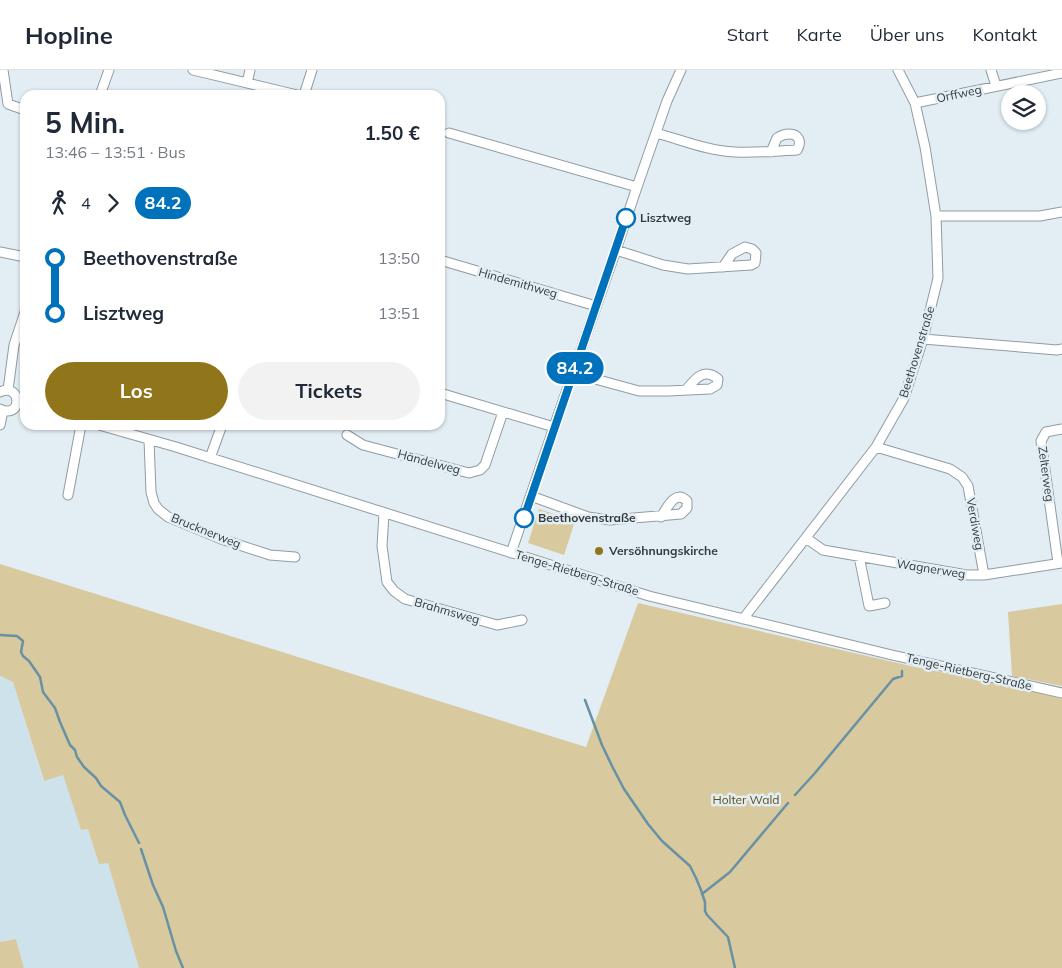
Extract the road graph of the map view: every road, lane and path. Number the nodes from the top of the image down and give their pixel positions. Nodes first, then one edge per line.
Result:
1 (3, 70) edge
2 (108, 70) edge
3 (193, 70) edge
4 (250, 70) edge
5 (312, 70) edge
6 (681, 70) edge
7 (898, 70) edge
8 (991, 70) edge
9 (1062, 73) edge
10 (247, 83) junction
11 (996, 86) junction
12 (102, 90) edge
13 (276, 90) edge
14 (306, 90) edge
15 (915, 103) junction
16 (20, 108) edge
17 (449, 133) dead end
18 (656, 133) junction
19 (771, 152) dead end
20 (636, 187) junction
21 (1062, 212) edge
22 (936, 216) junction
23 (616, 250) junction
24 (0, 252) edge
25 (20, 256) edge
26 (445, 261) edge
27 (723, 267) dead end
28 (596, 306) junction
29 (20, 327) edge
30 (923, 339) junction
31 (1062, 349) edge
32 (573, 373) junction
33 (686, 390) dead end
34 (4, 391) edge
35 (445, 395) edge
36 (20, 403) edge
37 (20, 406) edge
38 (2, 410) edge
39 (503, 412) junction
40 (0, 425) edge
41 (554, 427) junction
42 (1062, 429) edge
43 (80, 430) edge
44 (116, 430) edge
45 (220, 430) edge
46 (347, 435) dead end
47 (149, 440) junction
48 (876, 447) junction
49 (210, 458) junction
50 (68, 495) dead end
51 (531, 496) junction
52 (384, 514) junction
53 (660, 517) dead end
54 (806, 538) junction
55 (512, 553) junction
56 (859, 556) junction
57 (295, 557) dead end
58 (1060, 563) edge
59 (984, 575) junction
60 (885, 603) dead end
61 (743, 619) junction
62 (522, 620) dead end
63 (1062, 692) edge

1 - 16 street
2 - 12 street
3 - 10 street
4 - 10 street
5 - 14 street
6 - 18 street
7 - 15 street, Beethovenstraße
8 - 11 street
9 - 11 street, Orffweg
10 - 13 street
11 - 15 street, Orffweg
15 - 22 street, Beethovenstraße
17 - 20 street
18 - 19 street
18 - 20 street
20 - 23 street
21 - 22 street
22 - 30 street, Beethovenstraße
23 - 27 street
23 - 28 street
24 - 25 street
26 - 28 street, Hindemithweg
28 - 32 street
29 - 34 street
30 - 31 street
30 - 48 street, Beethovenstraße
32 - 33 street
32 - 41 street
34 - 36 street
35 - 39 street
37 - 38 street
38 - 40 street
39 - 41 street
39 - 46 street, Händelweg
41 - 51 street
42 - 58 street, Zelterweg
43 - 50 street
44 - 47 street, Tenge-Rietberg-Straße
45 - 49 street
47 - 49 street, Tenge-Rietberg-Straße
47 - 57 street, Brucknerweg
48 - 54 street, Beethovenstraße
48 - 59 street, Verdiweg
49 - 52 street, Tenge-Rietberg-Straße
51 - 53 street
51 - 55 street
52 - 55 street, Tenge-Rietberg-Straße
52 - 62 street, Brahmsweg
54 - 56 street, Wagnerweg
54 - 61 street, Beethovenstraße
55 - 61 street, Tenge-Rietberg-Straße
56 - 59 street, Wagnerweg
56 - 60 street
58 - 59 street, Wagnerweg
61 - 63 street, Tenge-Rietberg-Straße

